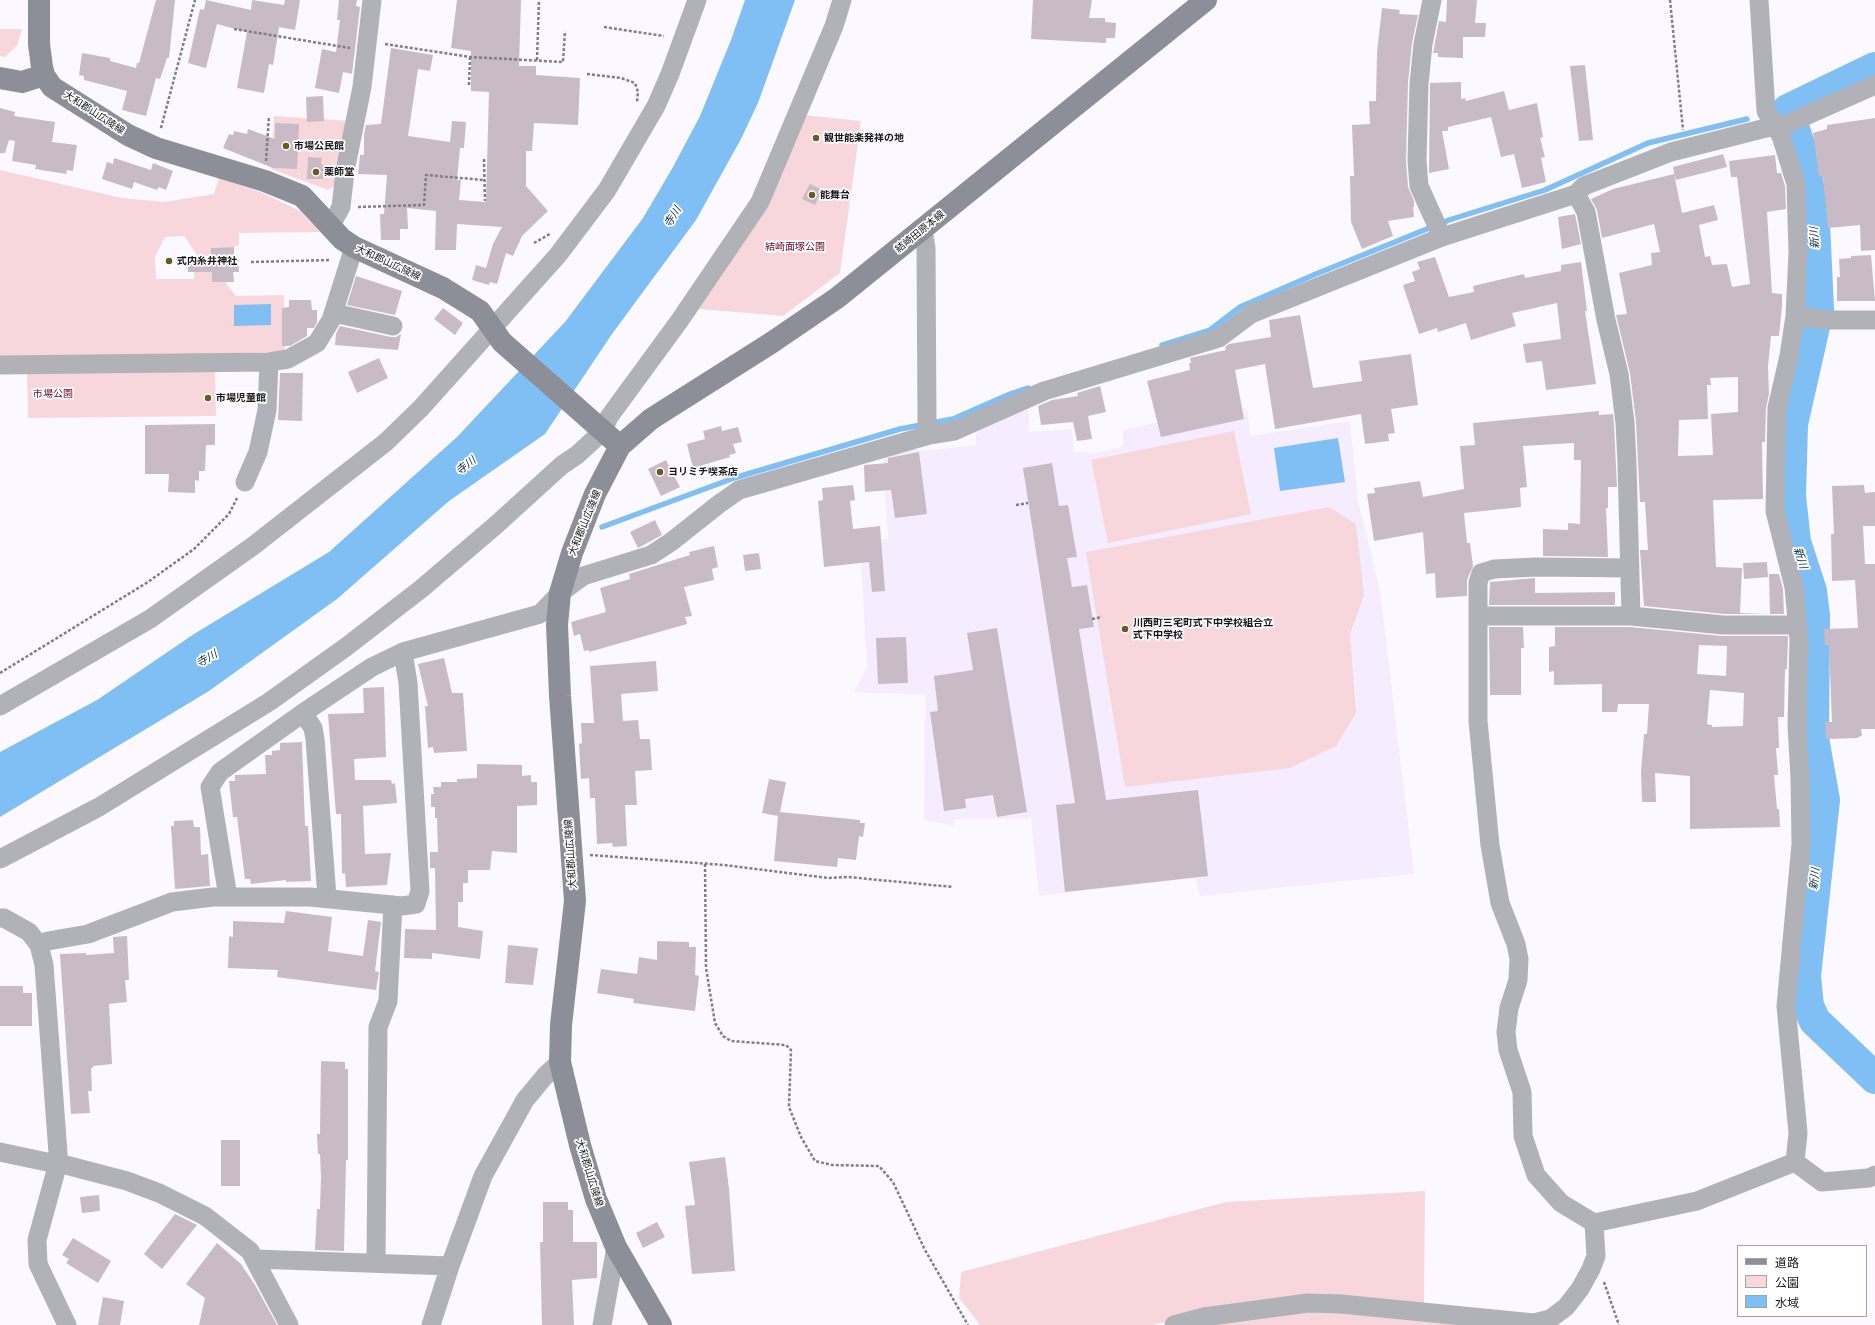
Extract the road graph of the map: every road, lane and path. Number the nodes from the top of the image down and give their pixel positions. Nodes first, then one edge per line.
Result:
1 (39, 0) edge
2 (195, 0) edge
3 (372, 0) edge
4 (539, 0) edge
5 (697, 0) edge
6 (842, 0) edge
7 (1206, 0) edge
8 (1432, 0) edge
9 (1670, 0) edge
10 (1758, 0) edge
11 (604, 27) dead end
12 (234, 29) dead end
13 (565, 32) dead end
14 (682, 41) junction
15 (367, 46) junction
16 (470, 57) junction
17 (536, 60) junction
18 (587, 74) dead end
19 (44, 75) junction
20 (0, 78) edge
21 (469, 85) dead end
22 (1875, 85) edge
23 (636, 106) dead end
24 (269, 116) dead end
25 (1774, 126) junction
26 (156, 148) junction
27 (1684, 148) junction
28 (484, 159) dead end
29 (484, 180) junction
30 (265, 181) junction
31 (1576, 194) junction
32 (485, 201) dead end
33 (341, 207) junction
34 (330, 227) junction
35 (923, 230) junction
36 (1442, 236) junction
37 (353, 253) junction
38 (251, 262) dead end
39 (334, 313) junction
40 (1795, 316) junction
41 (1875, 320) edge
42 (393, 326) dead end
43 (497, 335) junction
44 (269, 362) junction
45 (0, 365) edge
46 (596, 426) junction
47 (929, 435) junction
48 (620, 446) junction
49 (245, 482) joint
50 (1028, 503) dead end
51 (1016, 505) dead end
52 (1630, 568) junction
53 (560, 594) junction
54 (1478, 616) junction
55 (1631, 616) junction
56 (1102, 617) dead end
57 (1092, 618) dead end
58 (1798, 625) junction
59 (403, 652) junction
60 (0, 673) edge
61 (0, 706) edge
62 (303, 713) junction
63 (571, 855) junction
64 (0, 859) edge
65 (705, 864) junction
66 (953, 887) dead end
67 (228, 896) junction
68 (327, 898) junction
69 (393, 905) junction
70 (0, 918) edge
71 (39, 945) junction
72 (560, 1062) junction
73 (0, 1152) edge
74 (1795, 1162) junction
75 (58, 1163) junction
76 (1875, 1175) edge
77 (1594, 1223) junction
78 (616, 1247) junction
79 (1596, 1256) junction
80 (255, 1259) junction
81 (376, 1263) junction
82 (450, 1266) junction
83 (67, 1325) edge
84 (289, 1325) edge
85 (432, 1325) edge
86 (602, 1325) edge
87 (661, 1325) edge
88 (968, 1325) edge
89 (1174, 1325) edge
90 (1619, 1325) edge

1 - 19 main road
2 - 26 path
3 - 15 street
4 - 17 path
5 - 14 street
6 - 46 street
7 - 35 main road, 結崎田原本線
8 - 36 street
9 - 27 path
10 - 25 street
11 - 14 path
12 - 15 path
13 - 17 path
14 - 43 street
15 - 16 path
15 - 33 street
16 - 17 path
16 - 21 path
18 - 23 path
19 - 20 main road
19 - 26 main road, 大和郡山広陵線
22 - 25 street
24 - 30 path
25 - 27 street
25 - 40 street
26 - 30 main road, 大和郡山広陵線
27 - 31 street
28 - 29 path
29 - 32 path
29 - 33 path
30 - 34 main road, 大和郡山広陵線
31 - 36 street
31 - 52 street
33 - 34 street
34 - 37 main road, 大和郡山広陵線
35 - 47 street
35 - 48 main road, 結崎田原本線
36 - 47 street
37 - 38 path
37 - 39 street
37 - 43 main road, 大和郡山広陵線
39 - 42 street
39 - 44 street
40 - 41 street
40 - 58 street
43 - 46 main road, 大和郡山広陵線
43 - 61 street
44 - 45 street
44 - 49 street
46 - 48 main road, 大和郡山広陵線
46 - 64 street
47 - 53 street
48 - 53 main road, 大和郡山広陵線
49 - 60 path
50 - 51 path
52 - 54 street
52 - 55 street
53 - 59 street
53 - 63 main road, 大和郡山広陵線
54 - 55 street
54 - 77 street
55 - 58 street
56 - 57 path
58 - 74 street
59 - 62 street
59 - 69 street
62 - 67 street
62 - 68 street
63 - 65 path
63 - 72 main road, 大和郡山広陵線
65 - 66 path
65 - 88 path
67 - 68 street
67 - 71 street
68 - 69 street
69 - 81 street
70 - 71 street
71 - 75 street
72 - 78 main road, 大和郡山広陵線
72 - 82 street
73 - 75 street
74 - 76 street
74 - 77 street
75 - 80 street
75 - 83 street
77 - 79 street
78 - 86 street
78 - 87 main road, 大和郡山広陵線
79 - 89 street
79 - 90 path
80 - 81 street
80 - 84 street
81 - 82 street
82 - 85 street

